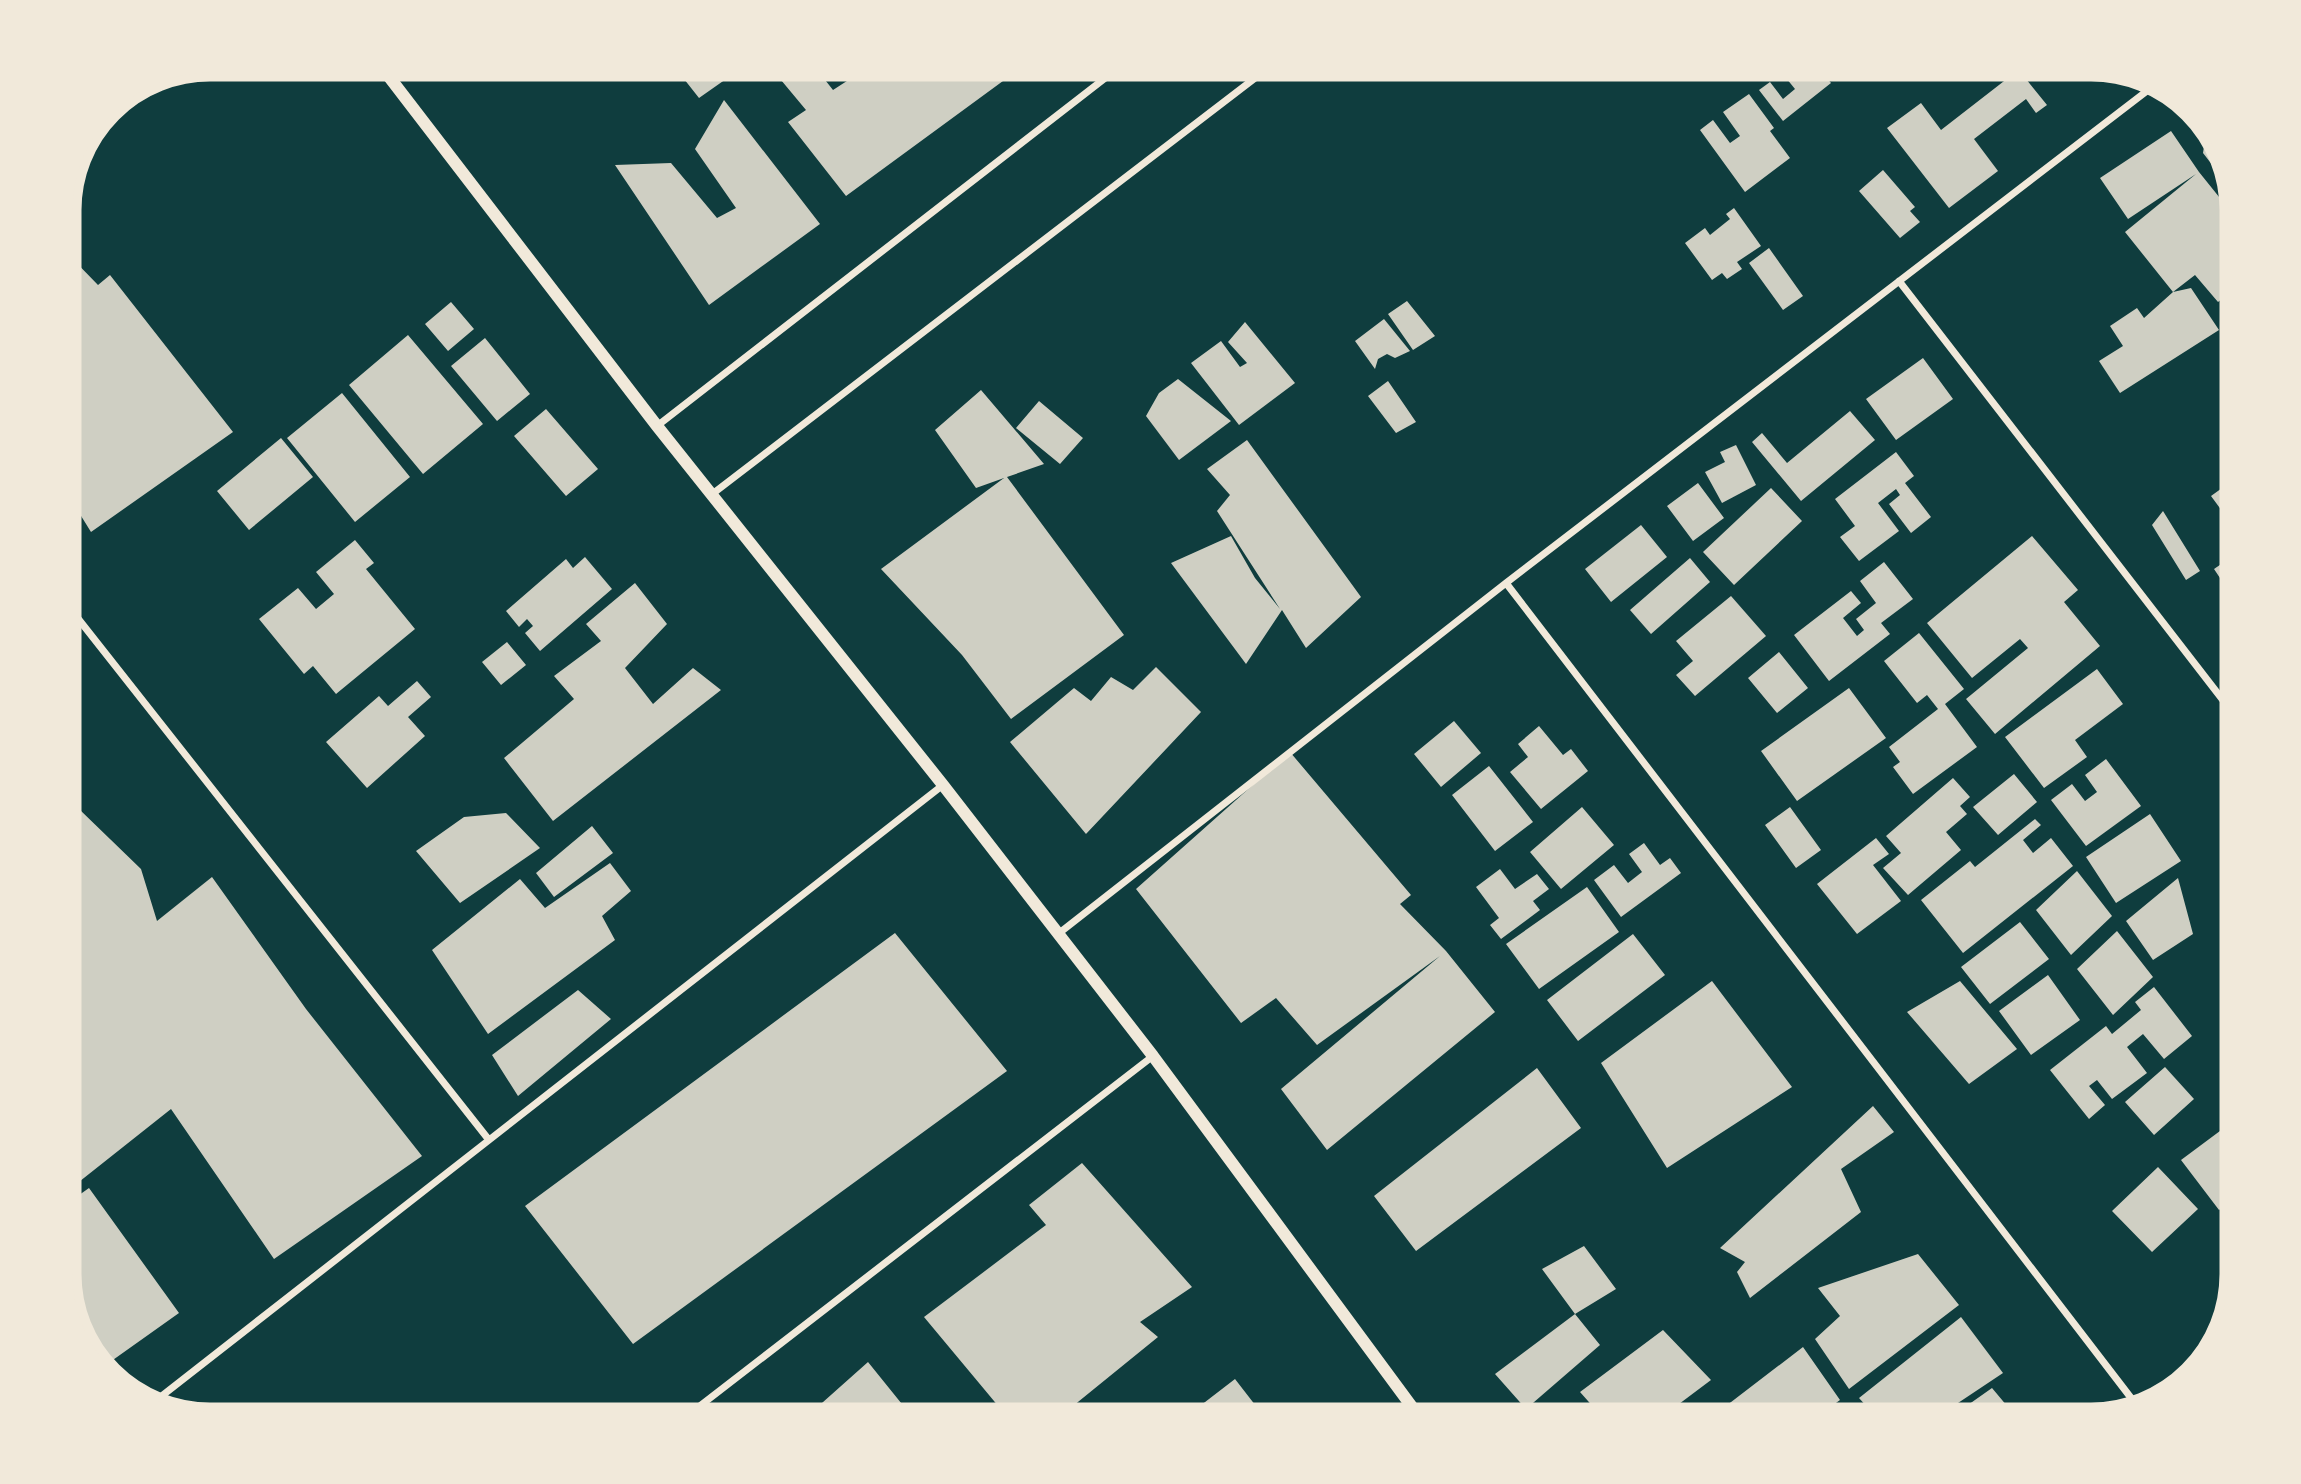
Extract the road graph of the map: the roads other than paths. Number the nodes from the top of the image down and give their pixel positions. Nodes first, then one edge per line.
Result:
1 (389, 77) edge
2 (1107, 77) edge
3 (1256, 77) edge
4 (2148, 90) edge
5 (1899, 281) junction
6 (657, 426) junction
7 (712, 495) junction
8 (1506, 583) junction
9 (77, 617) edge
10 (2224, 702) edge
11 (943, 785) junction
12 (1058, 934) junction
13 (1153, 1056) junction
14 (489, 1140) junction
15 (160, 1397) edge
16 (2132, 1400) edge
17 (705, 1407) edge
18 (1411, 1407) edge

1 - 6 street
2 - 6 street
3 - 7 street
4 - 5 street
5 - 8 street
5 - 10 street
6 - 7 street
7 - 11 street
8 - 12 street
8 - 16 street
9 - 14 street
11 - 12 street
11 - 14 street
12 - 13 street
13 - 17 street
13 - 18 street
14 - 15 street

